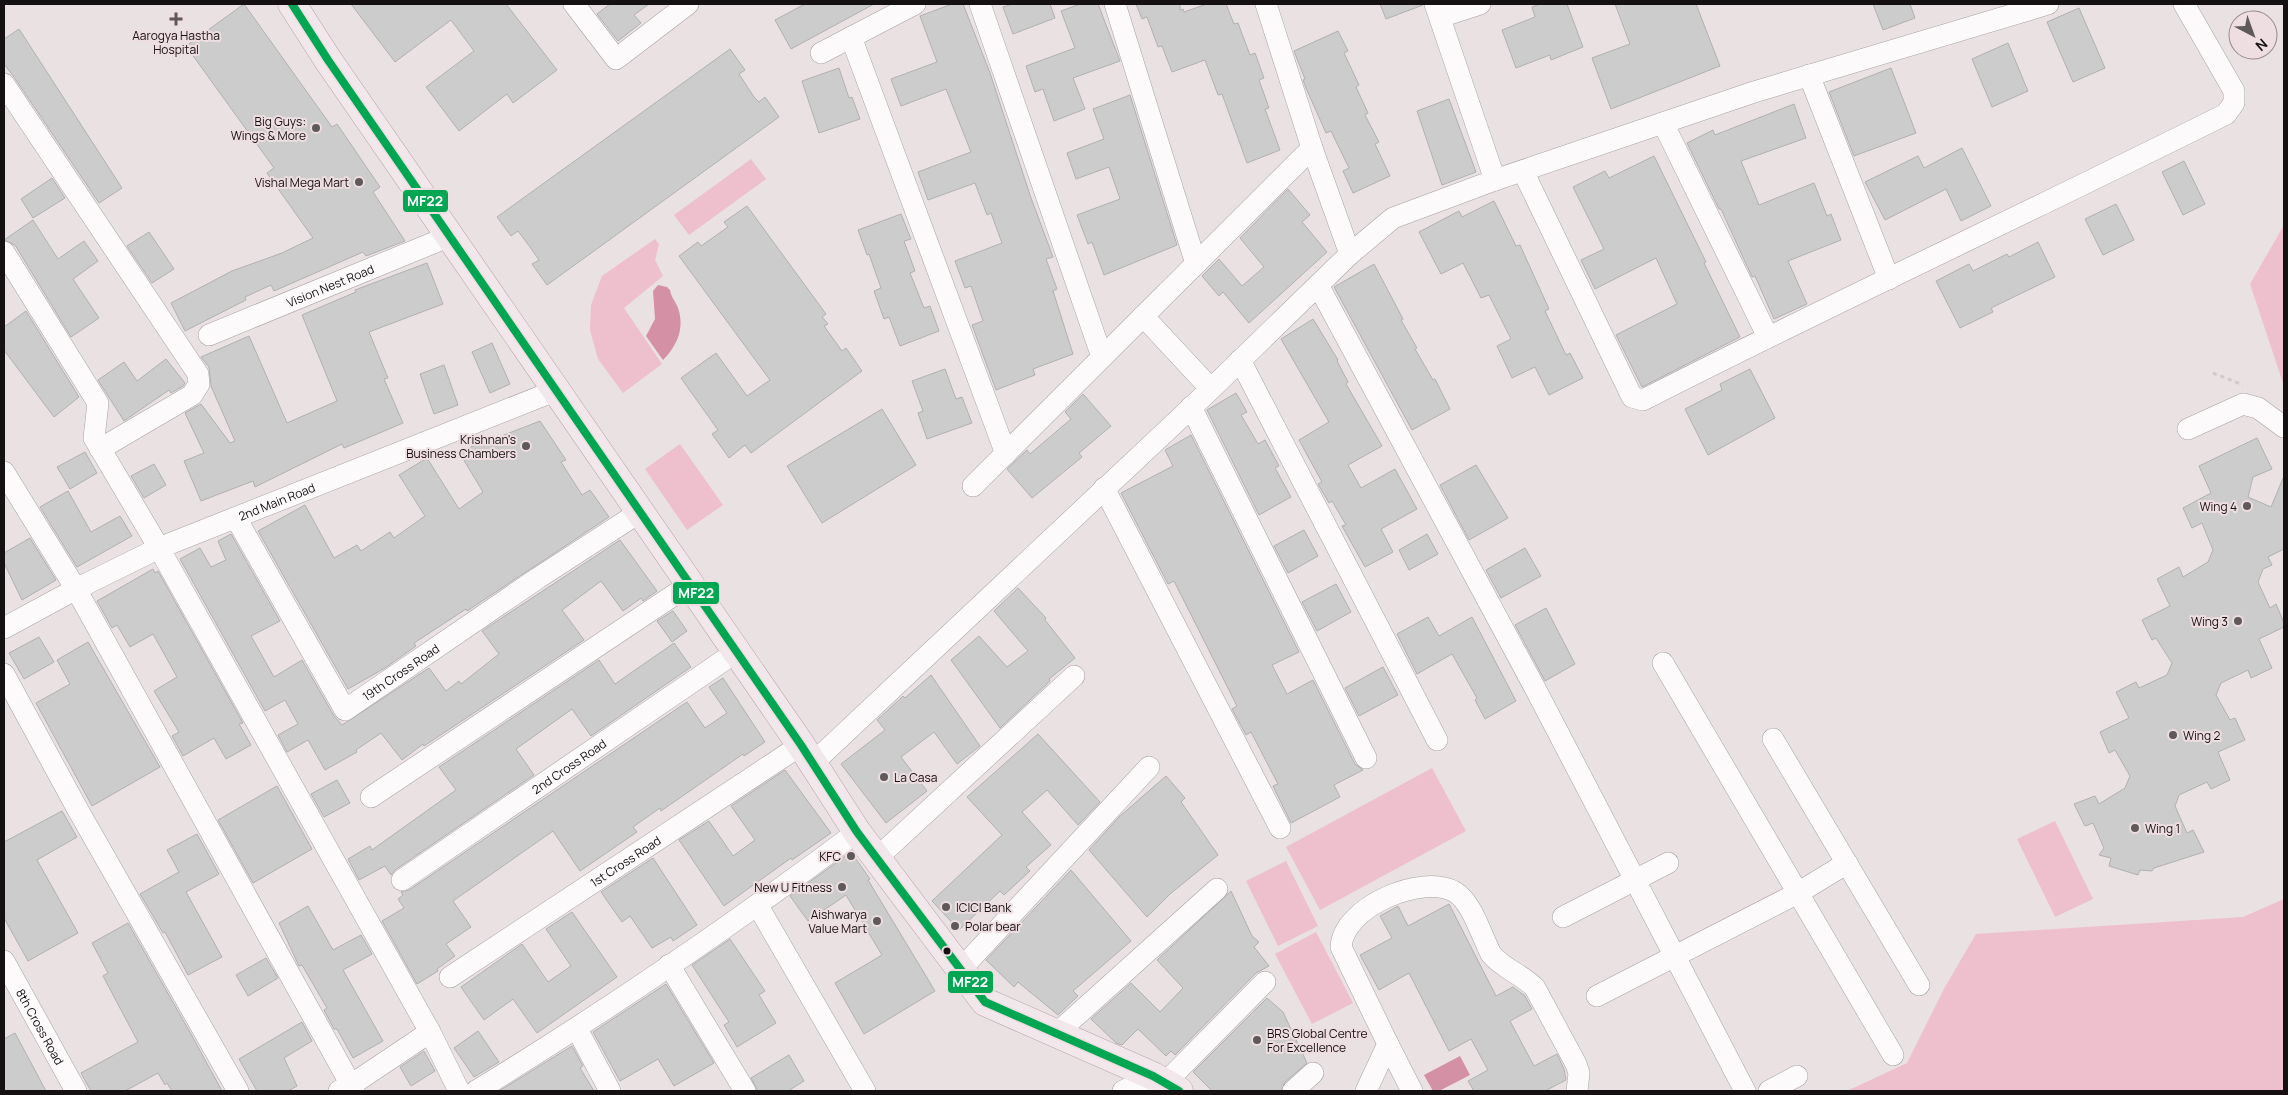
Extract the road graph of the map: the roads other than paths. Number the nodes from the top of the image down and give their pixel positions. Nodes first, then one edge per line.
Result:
1 (292, 4) edge
2 (574, 4) edge
3 (688, 4) edge
4 (915, 4) edge
5 (980, 4) edge
6 (1115, 4) edge
7 (1266, 4) edge
8 (1480, 4) edge
9 (2048, 4) edge
10 (2184, 4) edge
11 (1437, 10) edge
12 (851, 37) junction
13 (821, 53) dead end
14 (1809, 75) junction
15 (4, 84) edge
16 (1663, 123) junction
17 (1312, 148) junction
18 (1522, 171) junction
19 (1495, 180) junction
20 (450, 236) junction
21 (4, 252) edge
22 (1350, 254) junction
23 (1196, 264) junction
24 (1889, 279) junction
25 (1318, 285) junction
26 (1143, 316) junction
27 (209, 335) dead end
28 (1768, 337) junction
29 (1102, 357) junction
30 (1240, 360) junction
31 (1211, 389) junction
32 (557, 390) junction
33 (1191, 407) junction
34 (2284, 427) edge
35 (2188, 429) dead end
36 (100, 449) junction
37 (1006, 454) junction
38 (4, 472) edge
39 (973, 486) dead end
40 (1104, 488) junction
41 (640, 512) junction
42 (236, 518) junction
43 (159, 548) junction
44 (689, 584) junction
45 (76, 589) junction
46 (4, 628) edge
47 (736, 652) junction
48 (1663, 663) dead end
49 (4, 674) edge
50 (1074, 676) dead end
51 (1773, 739) dead end
52 (1437, 740) dead end
53 (807, 754) junction
54 (1366, 758) dead end
55 (1149, 767) dead end
56 (371, 797) dead end
57 (1280, 828) dead end
58 (857, 832) junction
59 (877, 858) junction
60 (1668, 863) dead end
61 (1847, 863) junction
62 (1635, 879) junction
63 (402, 880) dead end
64 (1217, 889) dead end
65 (1798, 893) junction
66 (758, 906) junction
67 (1563, 917) dead end
68 (1674, 956) junction
69 (4, 962) edge
70 (669, 965) junction
71 (960, 969) junction
72 (450, 977) dead end
73 (1265, 982) dead end
74 (1919, 985) dead end
75 (1597, 996) dead end
76 (577, 1029) junction
77 (430, 1032) junction
78 (1057, 1034) junction
79 (1388, 1044) junction
80 (1893, 1055) dead end
81 (1313, 1073) dead end
82 (1797, 1076) dead end
83 (1165, 1084) edge
84 (348, 1089) edge
85 (76, 1091) edge
86 (238, 1091) edge
87 (459, 1091) edge
88 (476, 1091) edge
89 (610, 1091) edge
90 (746, 1091) edge
91 (865, 1091) edge
92 (1123, 1091) edge
93 (1293, 1091) edge
94 (1366, 1091) edge
95 (1412, 1091) edge
96 (1578, 1091) edge
97 (1744, 1091) edge
98 (1769, 1091) edge

1 - 20 main road
2 - 3 street
4 - 12 street
5 - 29 street
6 - 23 street
7 - 17 street
8 - 11 street
9 - 14 street, 1st Cross Road
10 - 24 street
11 - 19 street
12 - 13 street
12 - 37 street
14 - 16 street, 1st Cross Road
14 - 24 street
15 - 36 street
16 - 18 street, 1st Cross Road
16 - 28 street
17 - 22 street
17 - 23 street
18 - 19 street, 1st Cross Road
18 - 28 street
19 - 22 street, 1st Cross Road
20 - 27 street, Vision Nest Road
20 - 32 main road
21 - 36 street
22 - 25 street, 1st Cross Road
23 - 26 street
24 - 28 street
25 - 30 street, 1st Cross Road
25 - 62 street
26 - 29 street
26 - 31 street
29 - 37 street
30 - 31 street, 1st Cross Road
30 - 52 street
31 - 33 street, 1st Cross Road
32 - 41 main road
32 - 42 street, 2nd Main Road
33 - 40 street, 1st Cross Road
33 - 54 street
34 - 35 street
36 - 43 street
37 - 39 street
38 - 45 street
40 - 53 street, 1st Cross Road
40 - 57 street
41 - 42 street, 19th Cross Road
41 - 44 main road
42 - 43 street, 2nd Main Road
43 - 45 street, 2nd Main Road
43 - 77 street
44 - 47 main road
44 - 56 street
45 - 46 street, 2nd Main Road
45 - 84 street
47 - 53 main road
47 - 63 street, 2nd Cross Road
48 - 65 street
49 - 86 street
50 - 59 street
51 - 61 street
53 - 58 main road
53 - 72 street, 1st Cross Road
55 - 71 street
58 - 59 main road
58 - 66 street
59 - 71 main road
60 - 62 street
61 - 65 street
61 - 74 street
62 - 67 street
62 - 68 street
64 - 78 street
65 - 68 street
65 - 80 street
66 - 70 street
66 - 91 street
68 - 75 street
68 - 97 street
69 - 85 street, 8th Cross Road
70 - 76 street
70 - 90 street
71 - 78 main road
73 - 83 street
76 - 88 street
76 - 89 street
77 - 84 street
77 - 87 street
78 - 83 main road
79 - 94 street
79 - 95 street
79 - 96 street
81 - 93 street
82 - 98 street
83 - 92 street

